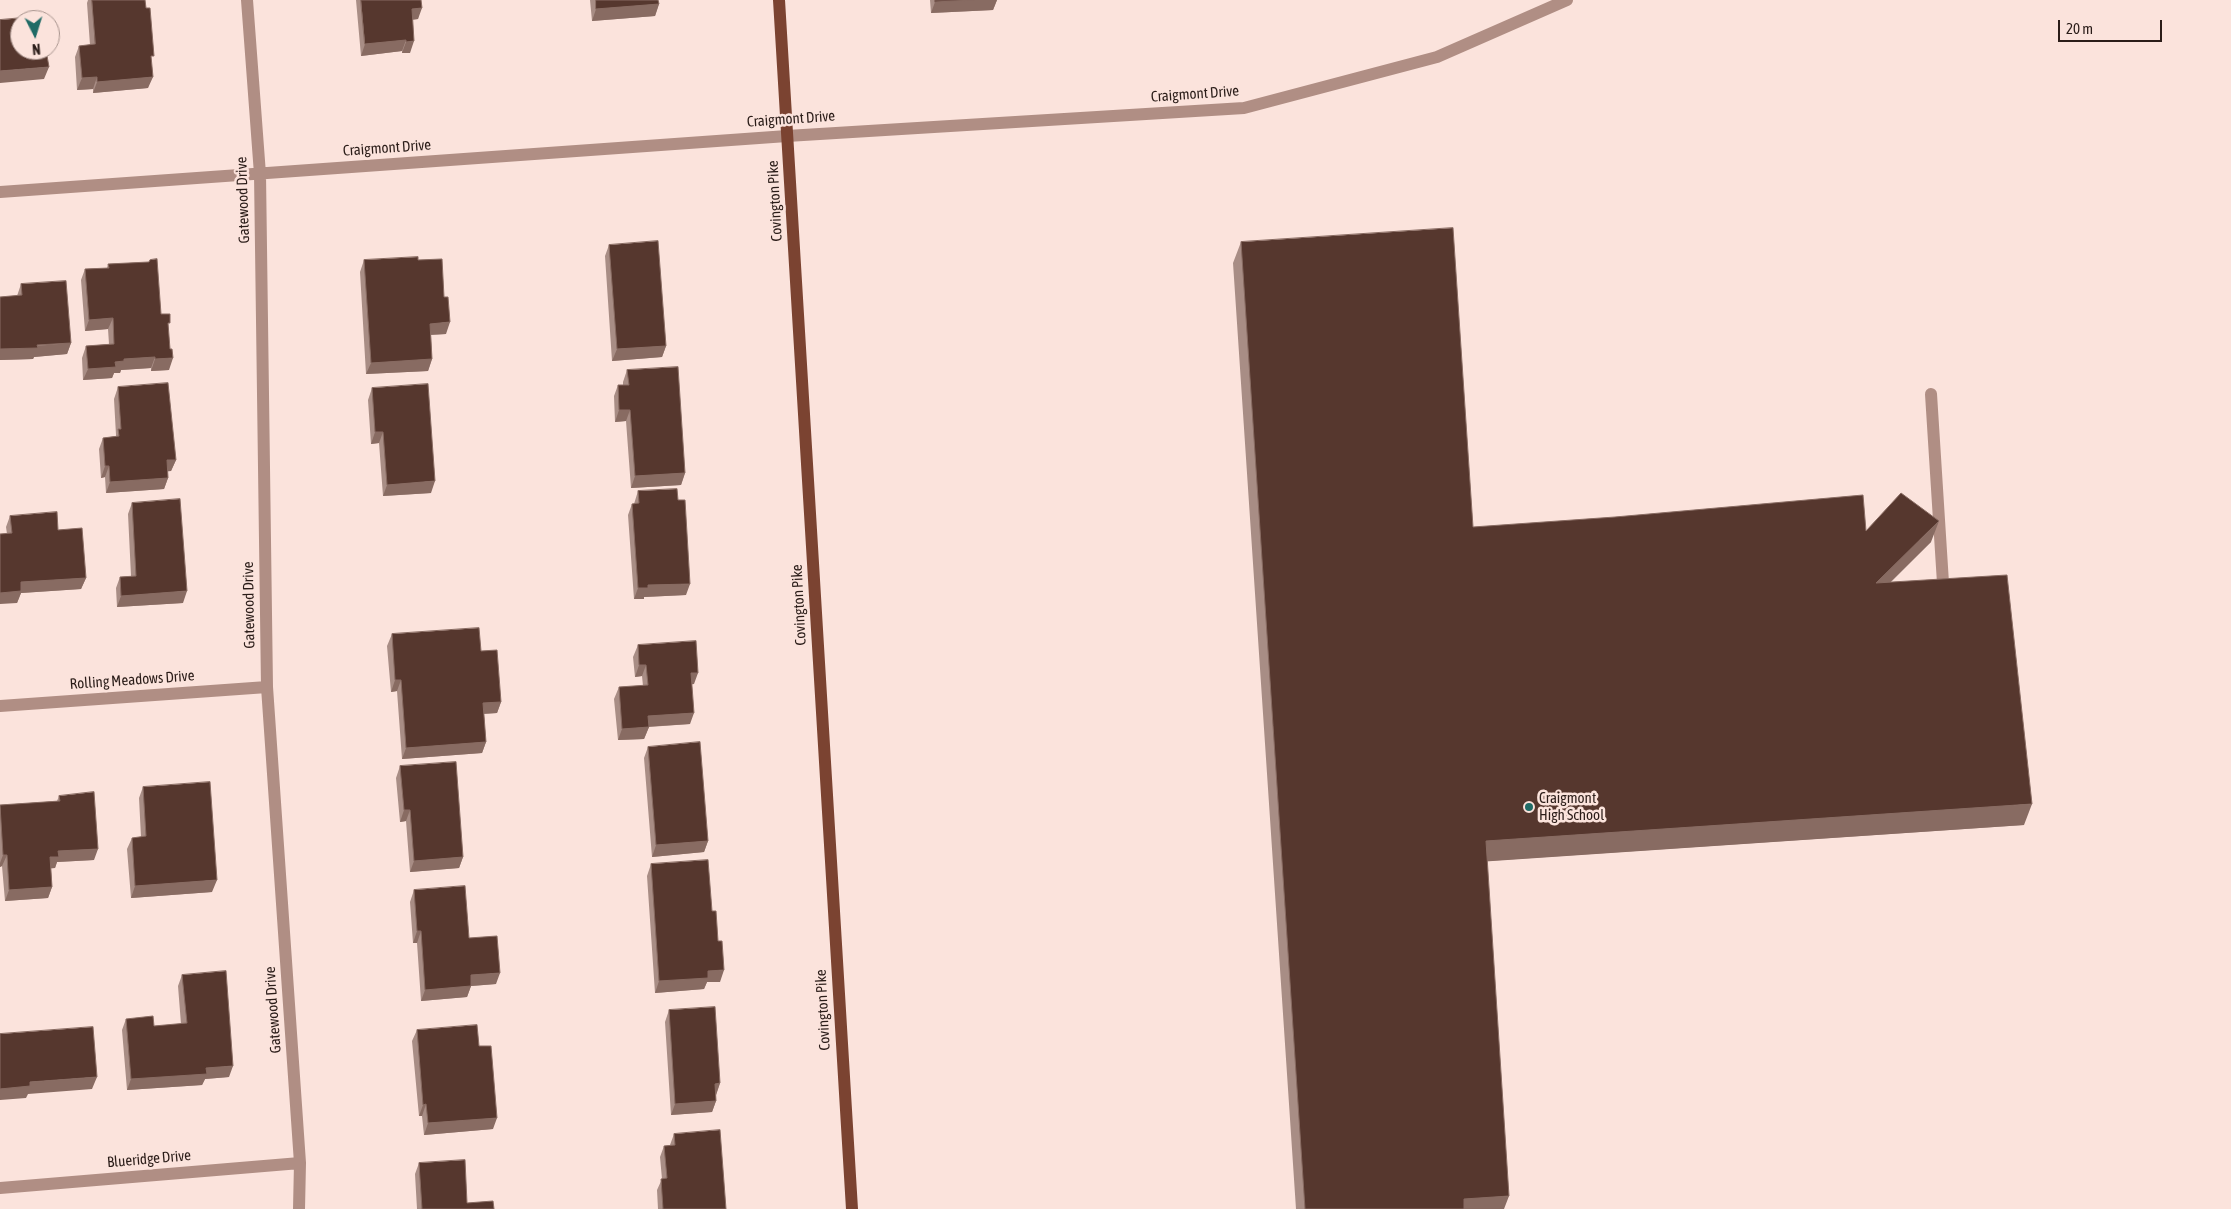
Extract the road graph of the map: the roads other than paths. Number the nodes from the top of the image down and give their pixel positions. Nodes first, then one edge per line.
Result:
1 (247, 0) edge
2 (778, 0) edge
3 (1567, 0) edge
4 (787, 136) junction
5 (260, 174) junction
6 (0, 192) edge
7 (1930, 394) dead end
8 (1943, 583) edge
9 (266, 687) junction
10 (0, 706) edge
11 (300, 1163) junction
12 (0, 1188) edge
13 (299, 1209) edge
14 (852, 1209) edge

1 - 5 street, Gatewood Drive
2 - 4 main road, Covington Pike
3 - 4 street, Craigmont Drive
4 - 5 street, Craigmont Drive
4 - 14 main road, Covington Pike
5 - 6 street, Craigmont Drive
5 - 9 street, Gatewood Drive
7 - 8 street
9 - 10 street, Rolling Meadows Drive
9 - 11 street, Gatewood Drive
11 - 12 street, Blueridge Drive
11 - 13 street, Gatewood Drive

